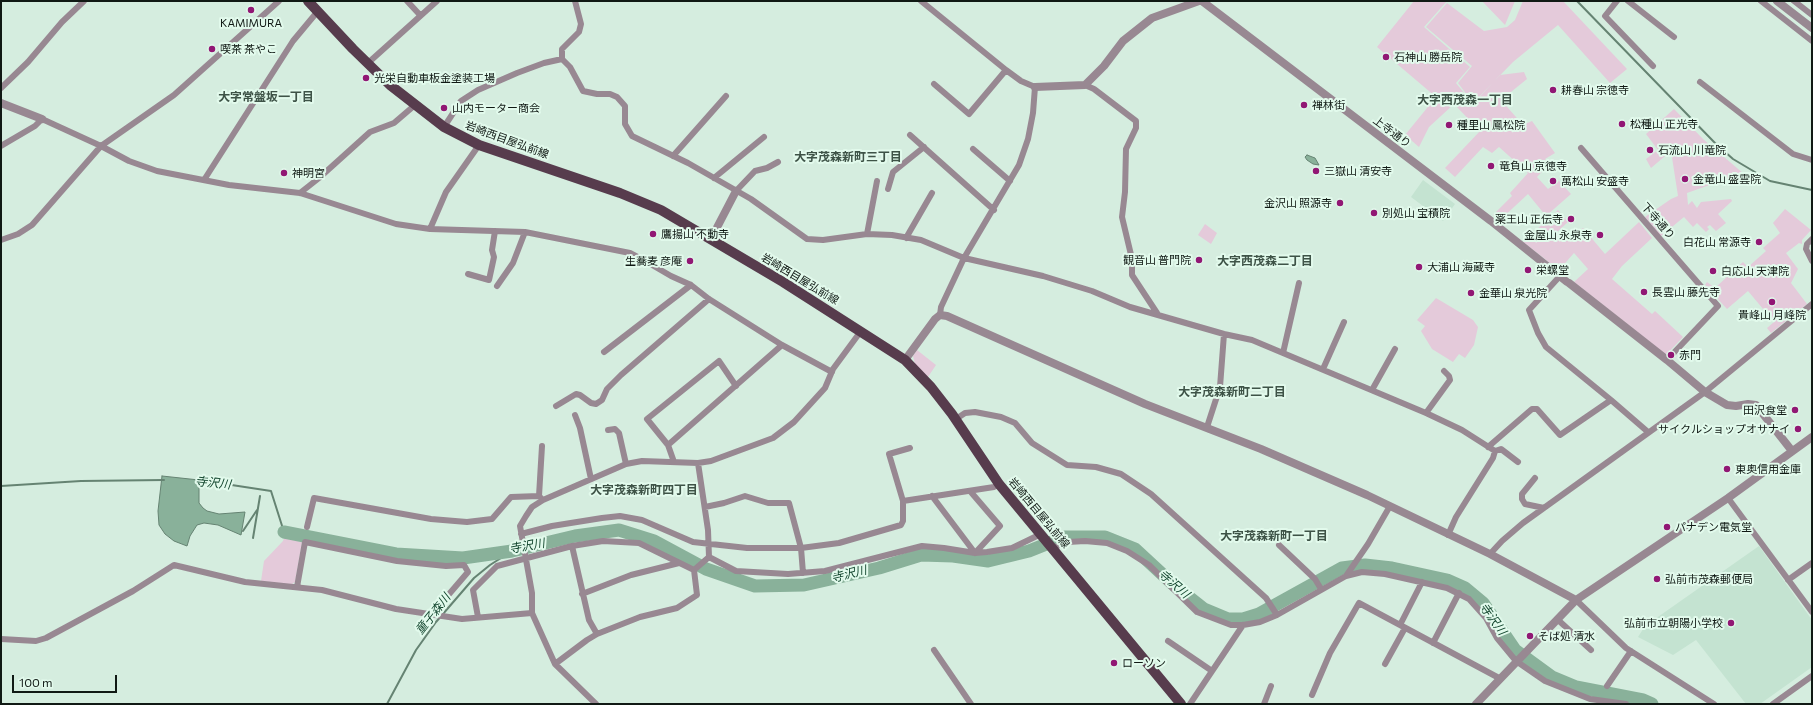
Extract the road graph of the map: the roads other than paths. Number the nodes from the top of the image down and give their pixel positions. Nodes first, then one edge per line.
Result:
1 (84, 1) edge
2 (279, 1) edge
3 (308, 1) edge
4 (407, 1) edge
5 (437, 1) edge
6 (574, 1) edge
7 (921, 1) edge
8 (1199, 1) edge
9 (1202, 1) edge
10 (1617, 1) edge
11 (1628, 1) edge
12 (1761, 1) edge
13 (1776, 1) edge
14 (1794, 1) edge
15 (318, 11) junction
16 (420, 15) junction
17 (1812, 15) edge
18 (1812, 28) edge
19 (1674, 38) dead end
20 (1812, 41) edge
21 (562, 59) junction
22 (368, 63) junction
23 (1653, 66) dead end
24 (1006, 70) junction
25 (1700, 82) dead end
26 (934, 84) dead end
27 (1085, 85) junction
28 (1035, 87) junction
29 (1, 88) edge
30 (726, 96) dead end
31 (1, 103) edge
32 (415, 105) junction
33 (42, 119) junction
34 (444, 127) junction
35 (910, 135) dead end
36 (764, 137) dead end
37 (479, 145) junction
38 (1, 146) edge
39 (101, 146) junction
40 (924, 147) junction
41 (1581, 148) dead end
42 (973, 149) dead end
43 (673, 156) junction
44 (1812, 160) edge
45 (778, 162) dead end
46 (714, 178) junction
47 (204, 180) junction
48 (877, 181) dead end
49 (1010, 181) junction
50 (888, 189) dead end
51 (736, 191) junction
52 (300, 192) junction
53 (932, 193) dead end
54 (994, 210) junction
55 (430, 229) junction
56 (495, 231) junction
57 (525, 232) junction
58 (867, 234) junction
59 (906, 238) junction
60 (711, 239) junction
61 (1812, 239) edge
62 (1, 240) edge
63 (964, 258) junction
64 (1812, 261) edge
65 (468, 274) dead end
66 (1560, 276) junction
67 (1299, 282) dead end
68 (691, 285) junction
69 (497, 286) dead end
70 (709, 299) junction
71 (1812, 304) edge
72 (1157, 314) junction
73 (940, 315) junction
74 (1344, 322) dead end
75 (861, 331) junction
76 (1224, 334) junction
77 (782, 345) junction
78 (1395, 348) dead end
79 (604, 352) dead end
80 (1284, 353) junction
81 (905, 360) junction
82 (1667, 360) junction
83 (1323, 369) junction
84 (1444, 371) dead end
85 (832, 372) junction
86 (736, 386) junction
87 (1372, 390) junction
88 (1705, 392) junction
89 (1611, 400) junction
90 (556, 406) dead end
91 (1426, 413) junction
92 (575, 415) dead end
93 (956, 419) junction
94 (1207, 427) junction
95 (608, 430) dead end
96 (1648, 432) junction
97 (1812, 437) edge
98 (668, 445) junction
99 (542, 446) dead end
100 (1488, 447) junction
101 (910, 448) dead end
102 (1495, 451) junction
103 (1792, 451) junction
104 (674, 462) junction
105 (1518, 462) dead end
106 (698, 463) junction
107 (626, 464) junction
108 (1535, 478) dead end
109 (591, 479) junction
110 (999, 484) junction
111 (970, 491) junction
112 (932, 496) junction
113 (541, 498) junction
114 (1728, 498) junction
115 (903, 501) junction
116 (1390, 506) junction
117 (705, 507) junction
118 (1544, 508) junction
119 (307, 527) dead end
120 (1448, 535) junction
121 (521, 536) junction
122 (1042, 536) junction
123 (710, 543) junction
124 (1279, 545) dead end
125 (572, 546) junction
126 (1051, 547) junction
127 (801, 548) junction
128 (975, 553) junction
129 (1490, 554) junction
130 (525, 556) junction
131 (708, 557) junction
132 (679, 563) junction
133 (1812, 563) edge
134 (695, 569) junction
135 (803, 573) junction
136 (1346, 576) junction
137 (1788, 580) junction
138 (1422, 582) junction
139 (297, 587) junction
140 (1321, 589) junction
141 (1458, 593) junction
142 (582, 594) junction
143 (1576, 600) junction
144 (1812, 612) edge
145 (532, 613) junction
146 (1276, 614) junction
147 (434, 615) junction
148 (478, 617) junction
149 (1558, 619) junction
150 (1243, 625) junction
151 (1402, 626) junction
152 (597, 634) junction
153 (1, 639) edge
154 (1168, 642) dead end
155 (1433, 643) junction
156 (934, 650) dead end
157 (1590, 650) dead end
158 (1631, 651) junction
159 (1517, 660) junction
160 (555, 664) junction
161 (1385, 664) dead end
162 (1212, 671) junction
163 (1812, 676) edge
164 (1499, 678) junction
165 (1271, 686) dead end
166 (1607, 686) dead end
167 (1312, 694) dead end
168 (596, 704) edge
169 (971, 704) edge
170 (1181, 704) edge
171 (1190, 704) edge
172 (1264, 704) edge
173 (1476, 704) edge
174 (1626, 704) edge
175 (1714, 704) edge
176 (1773, 704) edge

1 - 29 street
2 - 39 street
3 - 15 main road, 岩崎西目屋弘前線
4 - 16 street
5 - 16 street
6 - 21 street
7 - 24 street
8 - 27 street
9 - 66 street, 上寺通り
10 - 23 street
11 - 19 street
12 - 20 street
13 - 18 street
14 - 17 street
15 - 22 main road, 岩崎西目屋弘前線
15 - 47 street
16 - 22 street
21 - 34 street
21 - 43 street
22 - 32 main road, 岩崎西目屋弘前線
24 - 26 street
24 - 28 street
25 - 44 street
27 - 28 street
27 - 72 street
28 - 49 street
30 - 43 street
31 - 33 street
32 - 34 main road, 岩崎西目屋弘前線
32 - 52 street
33 - 38 street
33 - 39 street
34 - 37 main road, 岩崎西目屋弘前線
35 - 40 street
36 - 46 street
37 - 55 street
37 - 60 main road, 岩崎西目屋弘前線
39 - 47 street
39 - 62 street
40 - 50 street
40 - 54 street
41 - 82 street, 下寺通り
42 - 49 street
43 - 46 street
45 - 51 street
46 - 51 street
47 - 52 street
48 - 58 street
49 - 54 street
51 - 58 street
51 - 60 street
52 - 55 street
53 - 59 street
54 - 63 street
55 - 56 street
56 - 57 street
56 - 65 street
57 - 68 street
57 - 69 street
58 - 59 street
59 - 63 street
60 - 75 main road, 岩崎西目屋弘前線
61 - 64 street
63 - 72 street
63 - 73 street
66 - 82 street, 上寺通り
66 - 89 street
67 - 80 street
68 - 70 street
68 - 79 street
70 - 77 street
70 - 90 street
71 - 88 street
72 - 76 street
73 - 81 street
73 - 94 street
74 - 83 street
75 - 81 main road, 岩崎西目屋弘前線
75 - 85 street
76 - 80 street
76 - 94 street
77 - 85 street
77 - 86 street
78 - 87 street
80 - 83 street
81 - 93 main road, 岩崎西目屋弘前線
82 - 88 street, 上寺通り
83 - 87 street
84 - 91 street
85 - 106 street
86 - 98 street
86 - 98 street
87 - 91 street
88 - 96 street
88 - 103 street, 上寺通り
89 - 96 street
89 - 100 street
91 - 100 street
92 - 109 street
93 - 110 main road, 岩崎西目屋弘前線
93 - 146 street
94 - 116 street
95 - 107 street
96 - 118 street
97 - 103 street
98 - 104 street
99 - 113 street
100 - 102 street
101 - 115 street
102 - 105 street
102 - 120 street
103 - 114 street
104 - 106 street
104 - 107 street
106 - 117 street
107 - 109 street
108 - 118 street
109 - 113 street
110 - 111 street
110 - 122 main road, 岩崎西目屋弘前線
111 - 112 street
111 - 128 street
112 - 115 street
112 - 128 street
113 - 119 street
113 - 121 street
114 - 137 street
114 - 143 street
115 - 127 street
116 - 120 street
116 - 136 street
117 - 123 street
117 - 127 street
118 - 129 street
120 - 129 street
121 - 123 street
121 - 130 street
122 - 126 main road, 岩崎西目屋弘前線
122 - 128 street
123 - 127 street
123 - 131 street
124 - 140 street
125 - 130 street
125 - 132 street
125 - 142 street
126 - 150 street
126 - 170 main road, 岩崎西目屋弘前線
127 - 135 street
128 - 135 street
129 - 143 street
130 - 145 street
130 - 148 street
131 - 134 street
131 - 135 street
132 - 134 street
132 - 142 street
133 - 137 street
134 - 152 street
136 - 138 street
136 - 140 street
137 - 144 street
138 - 141 street
138 - 151 street
139 - 147 street
139 - 147 street
139 - 153 street
140 - 146 street
141 - 155 street
141 - 159 street
142 - 152 street
143 - 149 street
143 - 158 street
145 - 148 street
145 - 160 street
146 - 150 street
147 - 148 street
149 - 157 street
149 - 159 street
150 - 162 street
151 - 155 street
151 - 161 street
151 - 167 street
152 - 160 street
154 - 162 street
155 - 164 street
156 - 169 street
158 - 166 street
158 - 175 street
159 - 164 street
159 - 174 street
160 - 168 street
162 - 171 street
163 - 176 street
164 - 173 street
165 - 172 street

